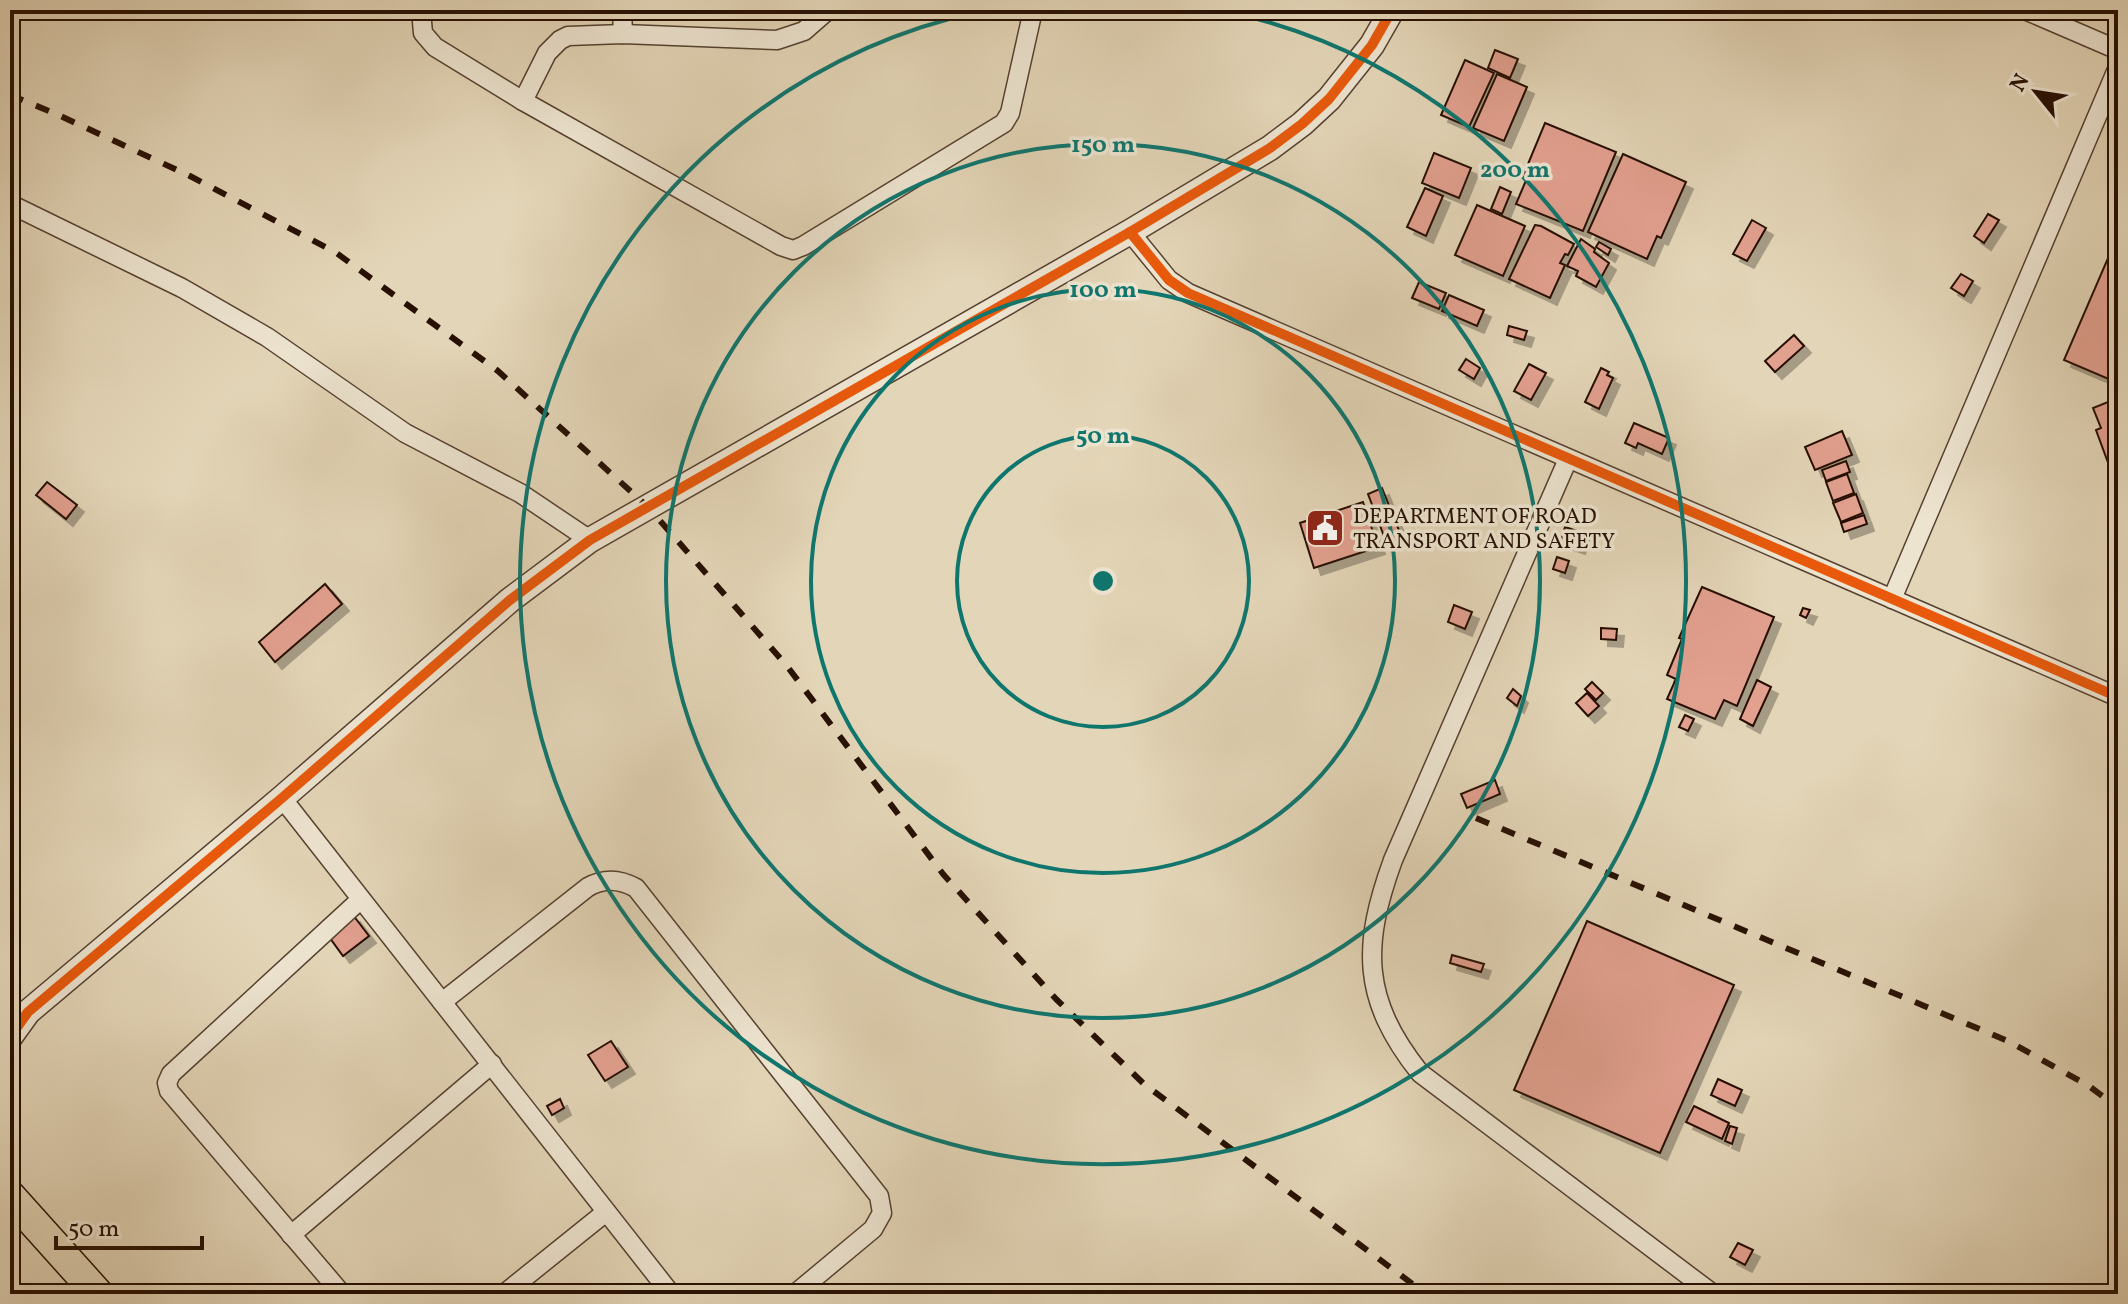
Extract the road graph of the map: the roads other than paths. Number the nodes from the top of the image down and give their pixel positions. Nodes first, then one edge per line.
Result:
1 (421, 10) edge
2 (622, 10) edge
3 (828, 10) edge
4 (1033, 10) edge
5 (1392, 10) edge
6 (2025, 10) edge
7 (623, 34) junction
8 (2118, 50) edge
9 (2118, 67) edge
10 (523, 101) junction
11 (10, 204) edge
12 (1130, 232) junction
13 (1568, 459) junction
14 (590, 540) junction
15 (1892, 599) junction
16 (2118, 697) edge
17 (282, 798) junction
18 (360, 900) junction
19 (442, 1002) junction
20 (19, 1016) edge
21 (10, 1037) edge
22 (492, 1064) junction
23 (10, 1196) edge
24 (606, 1212) junction
25 (291, 1235) junction
26 (98, 1294) edge
27 (342, 1294) edge
28 (504, 1294) edge
29 (671, 1294) edge
30 (795, 1294) edge
31 (1713, 1294) edge

1 - 10 street
2 - 7 street
3 - 7 street
4 - 10 street
5 - 12 street
6 - 8 street
7 - 10 street
9 - 15 street
11 - 14 street
12 - 13 street
12 - 14 street
13 - 15 street
13 - 31 street
14 - 17 street
15 - 16 street
17 - 18 street
17 - 20 street
18 - 19 street
18 - 25 street
19 - 22 street
19 - 30 street
20 - 21 street
22 - 24 street
22 - 25 street
23 - 26 highway
24 - 28 street
24 - 29 street
25 - 27 street

